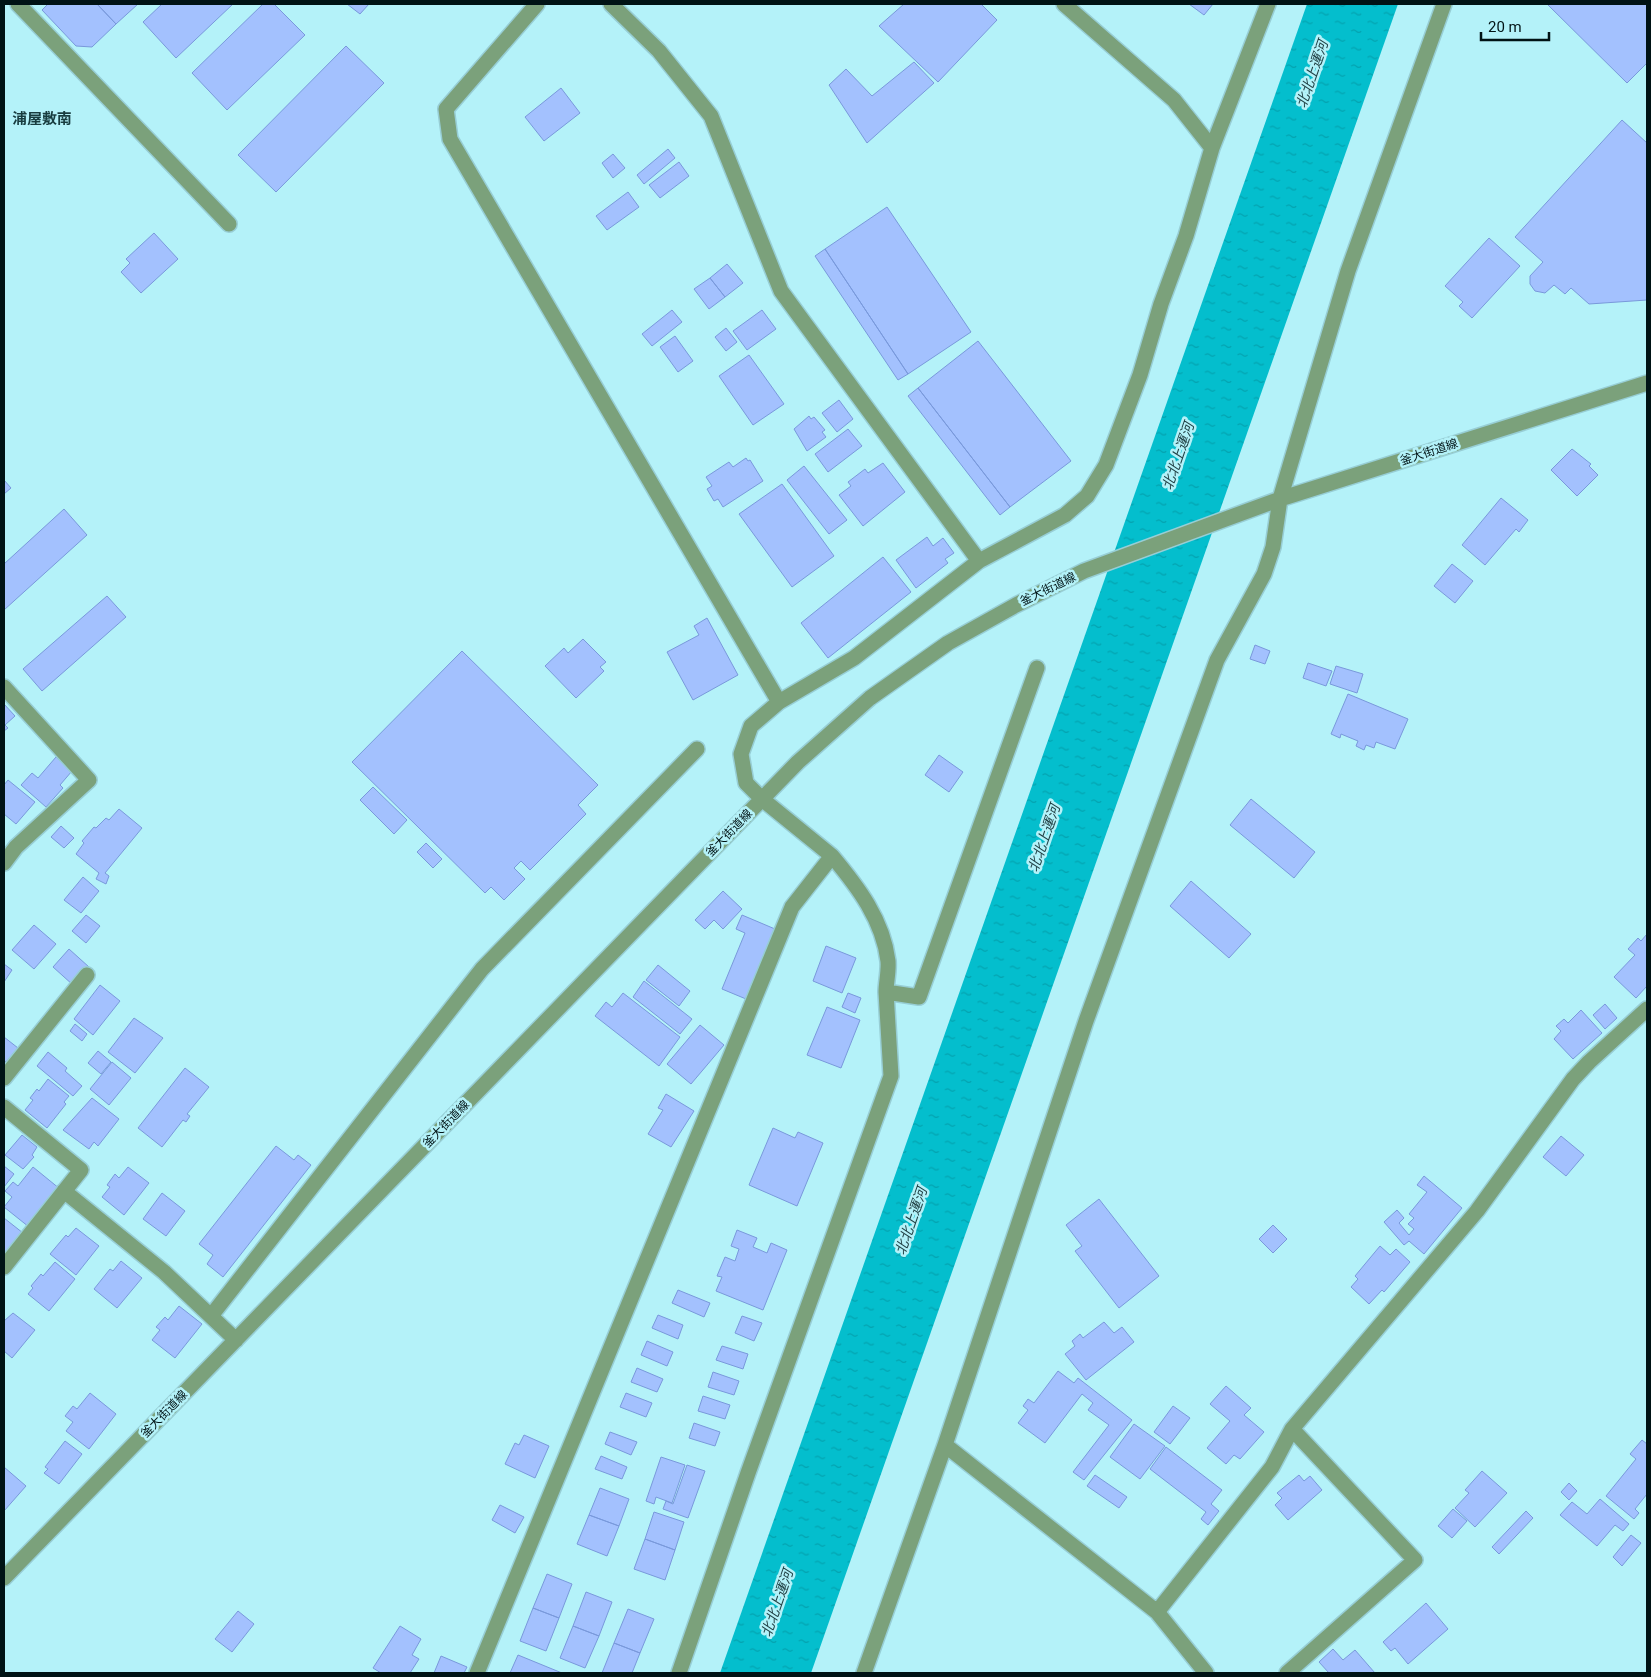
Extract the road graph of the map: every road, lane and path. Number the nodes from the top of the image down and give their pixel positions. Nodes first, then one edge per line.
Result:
1 (18, 4) edge
2 (537, 4) edge
3 (611, 4) edge
4 (1064, 4) edge
5 (1268, 4) edge
6 (1444, 4) edge
7 (1212, 148) junction
8 (229, 224) dead end
9 (1647, 383) edge
10 (1280, 499) junction
11 (979, 561) junction
12 (1037, 668) dead end
13 (4, 687) edge
14 (779, 702) junction
15 (697, 749) dead end
16 (762, 799) junction
17 (832, 856) junction
18 (4, 863) edge
19 (87, 975) dead end
20 (886, 992) junction
21 (1647, 1009) edge
22 (4, 1078) edge
23 (4, 1107) edge
24 (64, 1192) junction
25 (4, 1268) edge
26 (211, 1316) junction
27 (236, 1340) junction
28 (1292, 1429) junction
29 (945, 1445) junction
30 (4, 1578) edge
31 (1157, 1612) junction
32 (477, 1673) edge
33 (679, 1673) edge
34 (864, 1673) edge
35 (1206, 1673) edge
36 (1287, 1673) edge

1 - 8 street
2 - 14 street
3 - 11 street
4 - 7 street
5 - 7 street
6 - 10 street
7 - 11 street
9 - 10 street, 釜大街道線
10 - 16 street, 釜大街道線
10 - 29 street
11 - 14 street
12 - 20 street
13 - 18 street
14 - 16 street
15 - 26 street
16 - 17 street
16 - 27 street, 釜大街道線
17 - 20 street
17 - 32 street
19 - 22 street
20 - 33 street
21 - 28 street
23 - 24 street
24 - 25 street
24 - 26 street
26 - 27 street
27 - 30 street, 釜大街道線
28 - 31 street
28 - 36 street
29 - 31 street
29 - 34 street
31 - 35 street

